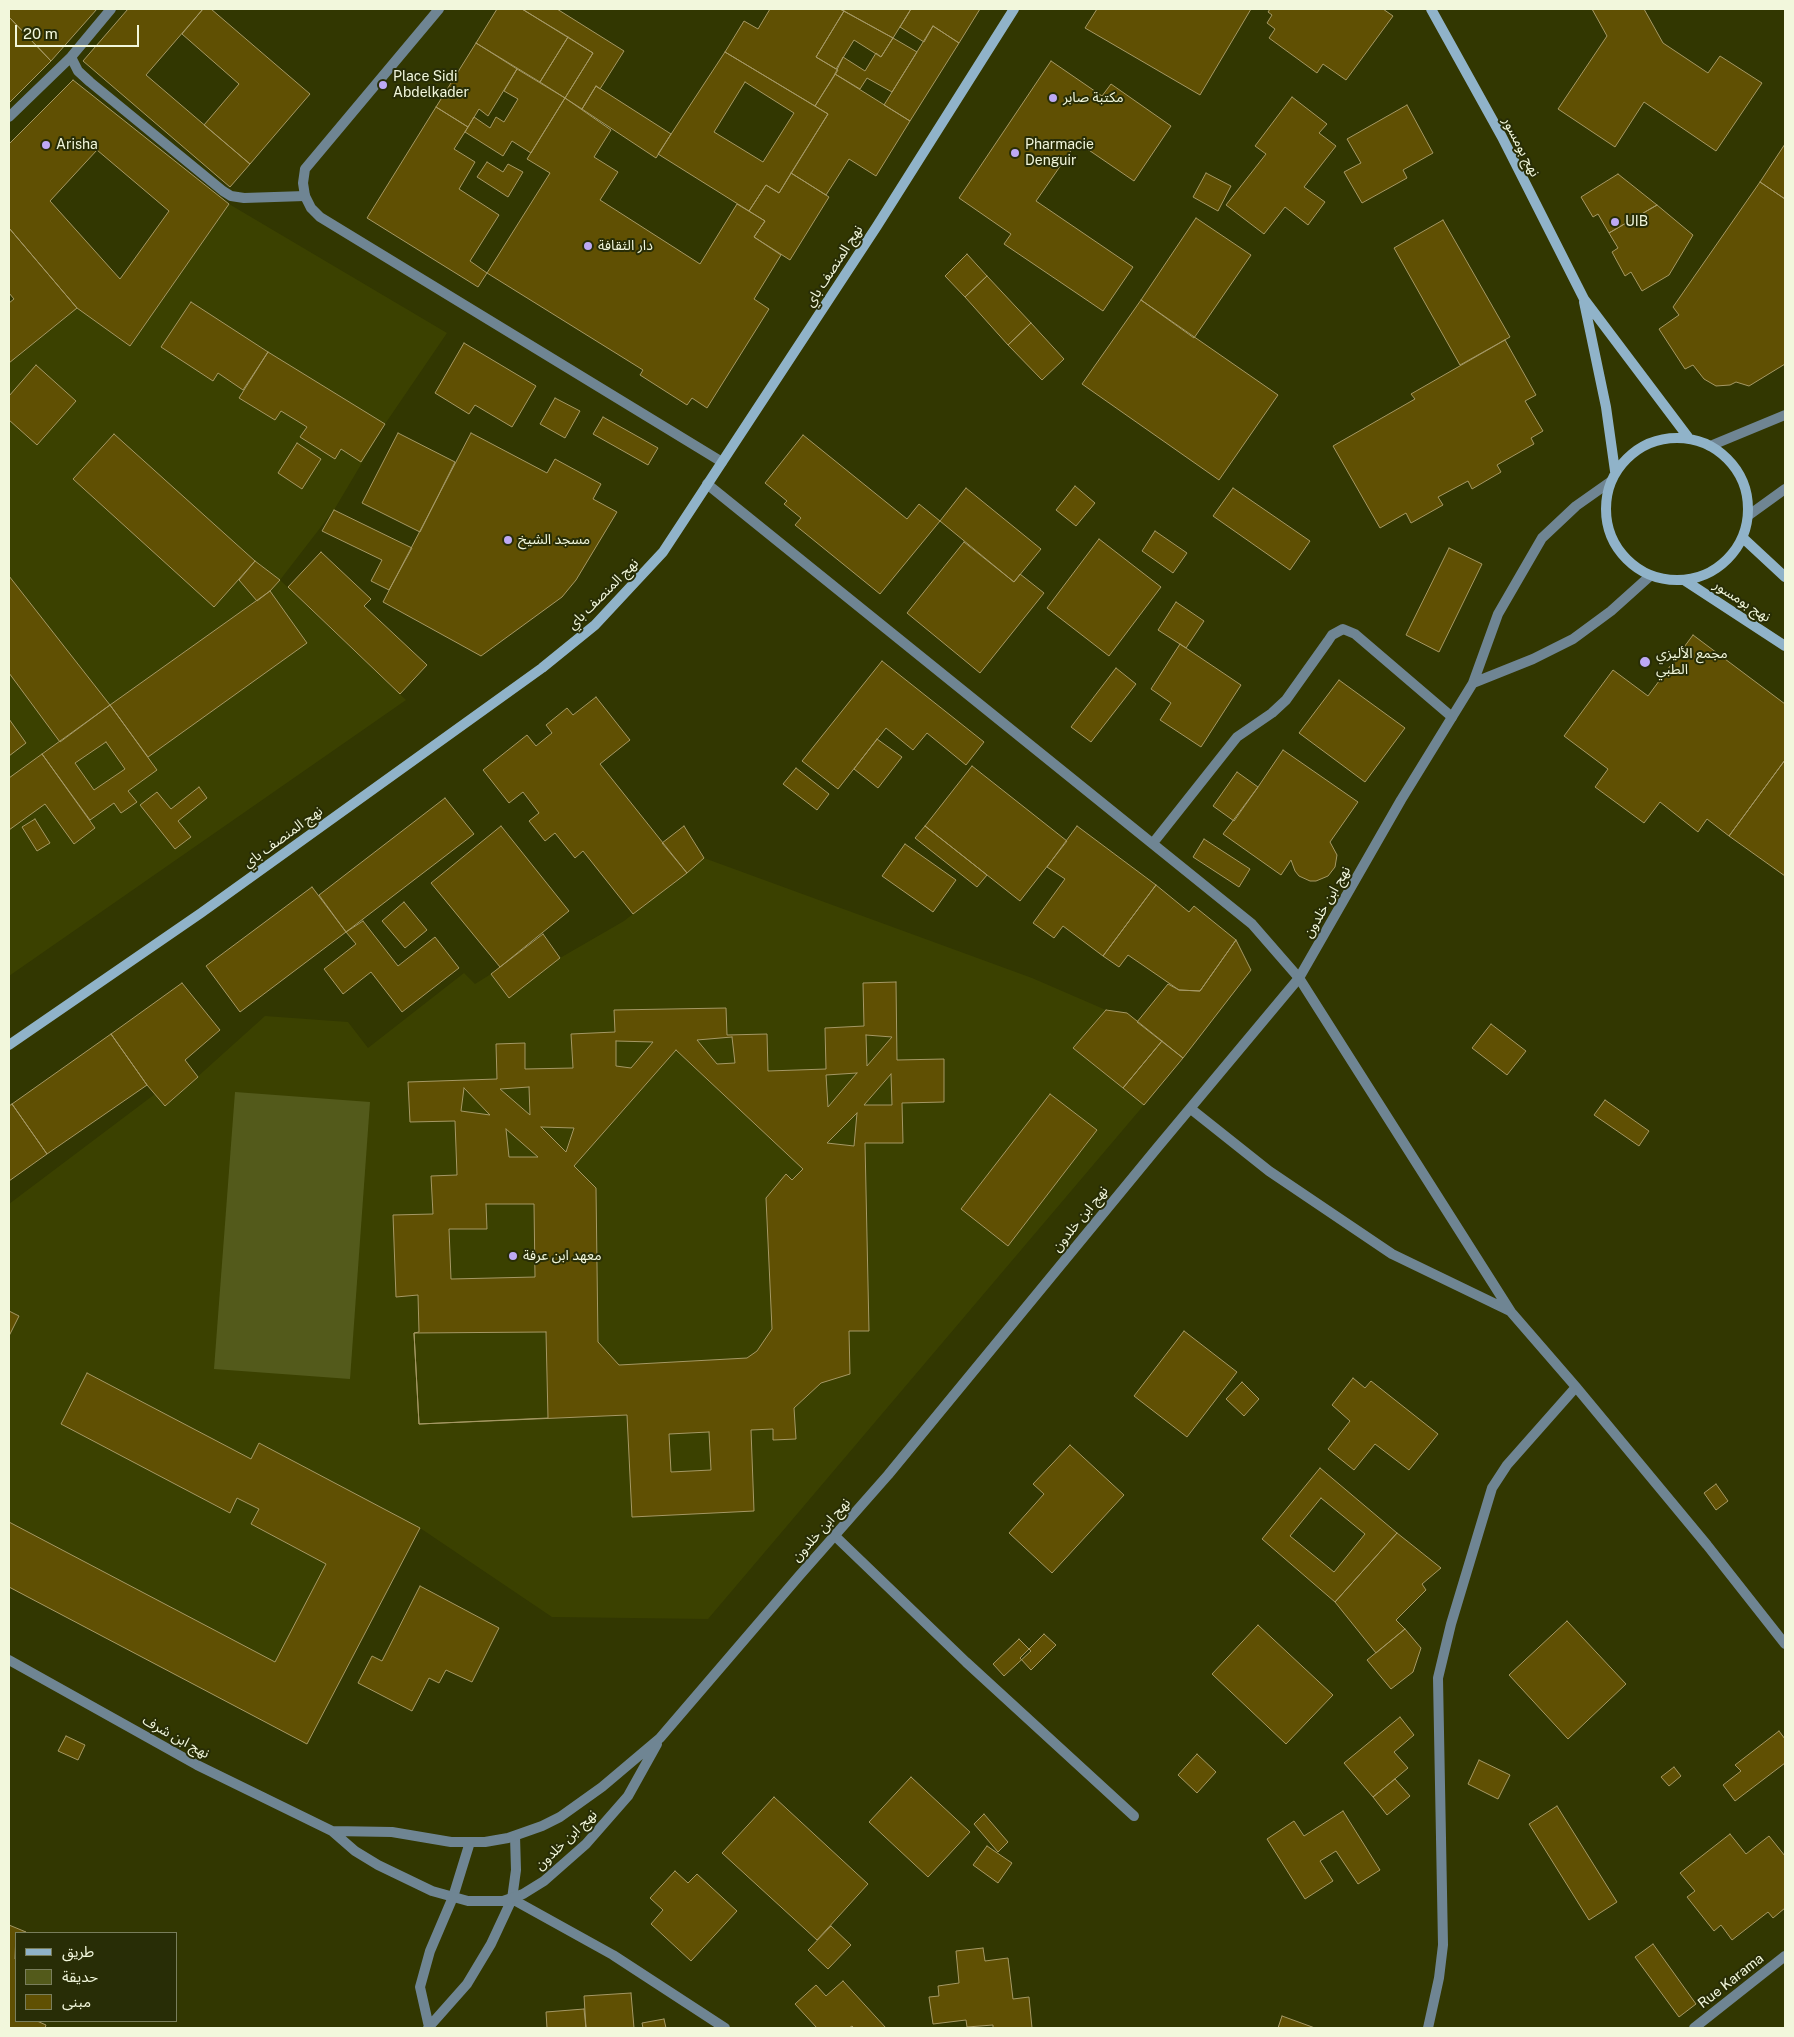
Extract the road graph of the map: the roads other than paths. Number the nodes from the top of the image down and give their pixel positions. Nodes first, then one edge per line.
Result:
1 (111, 9) edge
2 (439, 9) edge
3 (1014, 9) edge
4 (1431, 9) edge
5 (71, 57) junction
6 (9, 117) edge
7 (305, 196) junction
8 (1584, 298) junction
9 (1785, 415) edge
10 (1688, 437) junction
11 (1710, 446) junction
12 (722, 462) junction
13 (1615, 471) junction
14 (1610, 482) junction
15 (707, 484) junction
16 (1785, 489) edge
17 (1749, 515) junction
18 (1743, 538) junction
19 (1650, 576) junction
20 (1785, 577) edge
21 (1684, 580) junction
22 (1785, 646) edge
23 (1473, 683) junction
24 (1452, 717) junction
25 (1153, 843) junction
26 (1299, 978) junction
27 (9, 1045) edge
28 (1191, 1109) junction
29 (1511, 1312) junction
30 (1576, 1387) junction
31 (834, 1535) junction
32 (1785, 1644) edge
33 (9, 1660) edge
34 (660, 1738) junction
35 (1134, 1816) dead end
36 (332, 1831) junction
37 (515, 1836) junction
38 (470, 1842) junction
39 (453, 1897) junction
40 (512, 1899) junction
41 (1785, 1956) edge
42 (428, 2028) edge
43 (725, 2028) edge
44 (1428, 2028) edge
45 (1694, 2028) edge

1 - 5 street
2 - 7 street
3 - 12 main road, نهج المنصف باي
4 - 8 main road, نهج بومسور
5 - 6 street
5 - 7 street
7 - 12 street
8 - 10 main road, نهج بومسور
8 - 13 main road, نهج بومسور
9 - 11 street
10 - 11 main road, نهج بومسور
10 - 13 main road, نهج بومسور
11 - 17 main road, نهج بومسور
12 - 15 main road, نهج المنصف باي
13 - 14 main road, نهج بومسور
14 - 19 main road, نهج بومسور
14 - 23 street, نهج ابن خلدون
15 - 25 street
15 - 27 main road, نهج المنصف باي
16 - 17 street
17 - 18 main road, نهج بومسور
18 - 20 main road
18 - 21 main road, نهج بومسور
19 - 21 main road, نهج بومسور
19 - 23 street
21 - 22 main road, نهج بومسور
23 - 24 street, نهج ابن خلدون
24 - 25 street
24 - 26 street, نهج ابن خلدون
25 - 26 street
26 - 28 street, نهج ابن خلدون
26 - 29 street
28 - 29 street
28 - 31 street, نهج ابن خلدون
29 - 30 street
30 - 32 street
30 - 44 street
31 - 34 street, نهج ابن خلدون
31 - 35 street
33 - 36 street, نهج ابن شرف
34 - 37 street, نهج ابن خلدون
34 - 40 street, نهج ابن خلدون
36 - 38 street, نهج ابن شرف
36 - 39 street, نهج ابن شرف
37 - 38 street, نهج ابن خلدون
37 - 40 street, نهج ابن خلدون
38 - 39 street, نهج ابن خلدون
39 - 40 street, نهج ابن خلدون
39 - 42 street, نهج ابن خلدون
40 - 42 street, نهج ابن خلدون
40 - 43 street
41 - 45 street, Rue Karama

